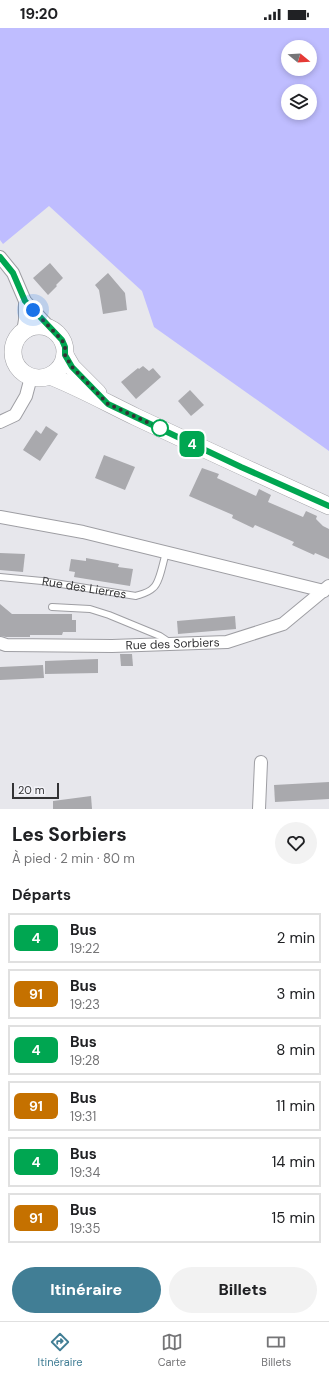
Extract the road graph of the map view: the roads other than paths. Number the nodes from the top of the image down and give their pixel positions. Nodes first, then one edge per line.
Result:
1 (0, 257) edge
2 (25, 301) junction
3 (50, 328) junction
4 (12, 340) edge
5 (65, 355) junction
6 (0, 358) edge
7 (25, 373) junction
8 (50, 376) junction
9 (108, 404) junction
10 (0, 422) edge
11 (329, 506) edge
12 (0, 517) edge
13 (166, 553) junction
14 (0, 577) edge
15 (326, 588) edge
16 (52, 607) dead end
17 (0, 643) edge
18 (172, 644) junction
19 (261, 762) dead end
20 (259, 809) edge

1 - 2 street
2 - 3 street
2 - 4 street
3 - 4 main road
3 - 5 main road
4 - 7 main road
5 - 8 main road
5 - 9 main road
6 - 7 main road
7 - 8 main road
7 - 10 street
8 - 9 main road
9 - 11 main road
12 - 13 street
13 - 14 lane, Rue des Lierres
13 - 15 street
15 - 18 street, Rue des Sorbiers
16 - 18 lane
17 - 18 street, Rue des Sorbiers
19 - 20 street

